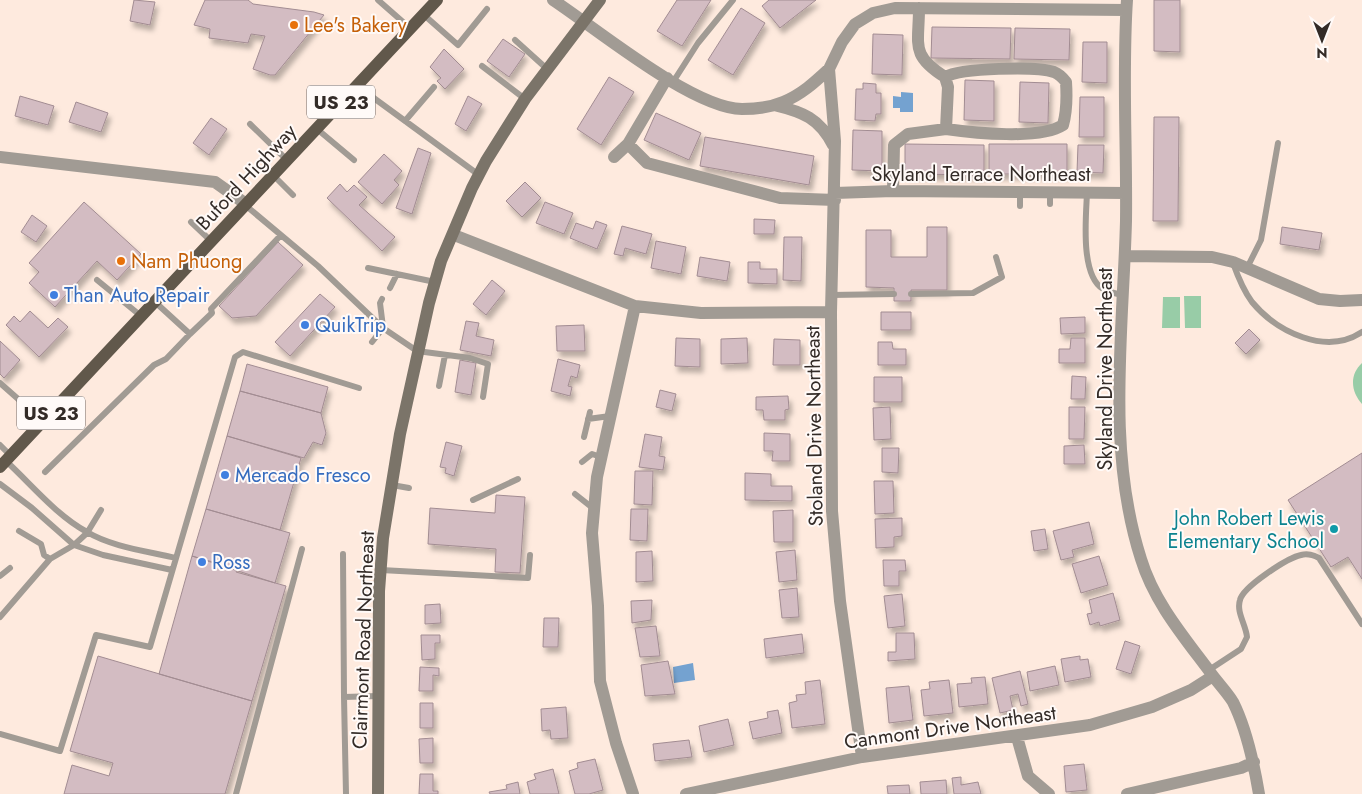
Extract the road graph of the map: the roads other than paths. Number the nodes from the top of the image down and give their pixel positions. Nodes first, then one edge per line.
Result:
1 (378, 0) edge
2 (437, 0) edge
3 (553, 0) edge
4 (600, 0) edge
5 (733, 0) edge
6 (985, 4) edge
7 (1126, 5) edge
8 (919, 8) junction
9 (487, 9) dead end
10 (424, 15) junction
11 (584, 21) junction
12 (411, 29) junction
13 (515, 40) dead end
14 (482, 66) dead end
15 (546, 68) junction
16 (829, 69) junction
17 (945, 77) junction
18 (670, 80) junction
19 (356, 85) junction
20 (434, 87) dead end
21 (525, 98) junction
22 (772, 104) junction
23 (405, 121) junction
24 (250, 124) dead end
25 (317, 129) junction
26 (946, 129) junction
27 (1278, 143) dead end
28 (628, 144) junction
29 (835, 147) junction
30 (0, 157) edge
31 (614, 157) dead end
32 (287, 160) junction
33 (354, 160) dead end
34 (273, 175) junction
35 (479, 175) junction
36 (893, 191) junction
37 (1087, 193) junction
38 (1126, 193) junction
39 (293, 195) dead end
40 (835, 196) junction
41 (246, 205) junction
42 (191, 222) dead end
43 (280, 235) junction
44 (454, 235) junction
45 (211, 241) junction
46 (1125, 256) junction
47 (996, 257) dead end
48 (1232, 262) junction
49 (368, 268) dead end
50 (1247, 268) junction
51 (397, 274) junction
52 (97, 280) dead end
53 (435, 282) junction
54 (390, 288) dead end
55 (894, 294) dead end
56 (911, 294) dead end
57 (831, 295) junction
58 (1121, 295) junction
59 (382, 299) dead end
60 (1362, 300) edge
61 (154, 302) junction
62 (635, 306) junction
63 (831, 312) junction
64 (141, 316) junction
65 (383, 328) junction
66 (1362, 332) edge
67 (190, 334) junction
68 (372, 342) dead end
69 (417, 351) junction
70 (445, 355) junction
71 (0, 383) edge
72 (439, 386) dead end
73 (359, 388) dead end
74 (483, 397) dead end
75 (590, 412) dead end
76 (610, 416) junction
77 (588, 419) junction
78 (43, 421) junction
79 (584, 437) dead end
80 (0, 445) edge
81 (601, 458) junction
82 (5, 461) edge
83 (582, 462) dead end
84 (45, 472) dead end
85 (518, 479) dead end
86 (0, 484) edge
87 (390, 485) junction
88 (409, 488) dead end
89 (575, 494) dead end
90 (473, 500) dead end
91 (101, 510) dead end
92 (594, 510) junction
93 (19, 531) dead end
94 (87, 532) junction
95 (74, 545) junction
96 (302, 549) dead end
97 (343, 554) dead end
98 (530, 554) dead end
99 (176, 558) junction
100 (50, 559) junction
101 (10, 568) dead end
102 (172, 570) junction
103 (380, 570) junction
104 (0, 576) edge
105 (0, 617) edge
106 (1362, 624) edge
107 (1211, 673) junction
108 (378, 696) junction
109 (344, 697) junction
110 (0, 734) edge
111 (1017, 737) junction
112 (862, 757) junction
113 (1254, 762) junction
114 (236, 794) edge
115 (346, 794) edge
116 (378, 794) edge
117 (633, 794) edge
118 (686, 794) edge
119 (1049, 794) edge
120 (1126, 794) edge
121 (1258, 794) edge

1 - 12 lane
2 - 10 main road, Buford Highway / US 23
3 - 11 street
4 - 11 main road, Clairmont Road Northeast
5 - 18 lane
6 - 7 street
6 - 8 street
7 - 38 street, Skyland Drive Northeast
8 - 16 street
8 - 17 street
9 - 10 lane
10 - 12 main road, Buford Highway / US 23
11 - 15 main road, Clairmont Road Northeast
11 - 18 street
12 - 19 main road, Buford Highway / US 23
13 - 15 lane
14 - 21 lane
15 - 21 main road, Clairmont Road Northeast
16 - 22 street
16 - 29 street, Stoland Drive Northeast
17 - 26 street
17 - 26 street
18 - 22 street
18 - 28 street
19 - 23 lane
19 - 25 main road, Buford Highway / US 23
20 - 23 lane
21 - 35 main road, Clairmont Road Northeast
22 - 29 street
23 - 35 lane
24 - 32 lane
25 - 32 main road, Buford Highway / US 23
25 - 33 lane
26 - 36 street
27 - 50 lane
28 - 31 street
28 - 40 street, Skyland Terrace Northeast
29 - 40 street, Stoland Drive Northeast
30 - 41 street
32 - 34 main road, Buford Highway / US 23
34 - 39 lane
34 - 41 main road, Buford Highway / US 23
35 - 44 main road, Clairmont Road Northeast
36 - 37 street, Skyland Terrace Northeast
36 - 40 street, Skyland Terrace Northeast
37 - 38 street, Skyland Terrace Northeast
37 - 58 lane
38 - 46 street, Skyland Drive Northeast
40 - 57 street, Stoland Drive Northeast
41 - 43 lane
41 - 45 main road, Buford Highway / US 23
42 - 45 lane
43 - 65 lane
43 - 67 lane
44 - 53 main road, Clairmont Road Northeast
44 - 62 street
45 - 61 main road, Buford Highway / US 23
46 - 48 street
46 - 58 street, Skyland Drive Northeast
47 - 56 lane
48 - 50 street
48 - 66 lane
49 - 51 lane
50 - 60 street
51 - 53 lane
51 - 54 lane
52 - 64 lane
53 - 69 main road, Clairmont Road Northeast
55 - 57 lane
57 - 63 street, Stoland Drive Northeast
58 - 107 street, Skyland Drive Northeast
59 - 65 lane
61 - 64 main road, Buford Highway / US 23
61 - 67 lane
62 - 63 street
62 - 76 street
63 - 112 street, Stoland Drive Northeast
64 - 78 main road, Buford Highway / US 23
65 - 68 lane
65 - 69 lane
67 - 84 lane
69 - 70 lane
69 - 87 main road, Clairmont Road Northeast
70 - 72 lane
70 - 74 lane
71 - 78 lane
73 - 99 lane
75 - 77 lane
76 - 77 lane
76 - 81 street
77 - 79 lane
78 - 82 main road, Buford Highway / US 23
80 - 82 lane
81 - 83 lane
81 - 92 street
82 - 94 lane
85 - 90 lane
86 - 95 lane
87 - 88 lane
87 - 103 main road, Clairmont Road Northeast
89 - 92 lane
91 - 94 lane
92 - 117 street
93 - 100 lane
94 - 95 lane
94 - 99 lane
95 - 100 lane
95 - 102 lane
96 - 114 lane
97 - 109 lane
98 - 103 lane
99 - 102 lane
100 - 105 lane
101 - 104 lane
102 - 110 lane
103 - 108 main road, Clairmont Road Northeast
106 - 107 lane
107 - 111 street, Canmont Drive Northeast
107 - 113 street, Skyland Drive Northeast
108 - 109 lane
108 - 116 main road, Clairmont Road Northeast
109 - 115 lane
111 - 112 street, Canmont Drive Northeast
111 - 119 street
112 - 118 street, Canmont Drive Northeast
113 - 120 street
113 - 121 street, Skyland Drive Northeast

